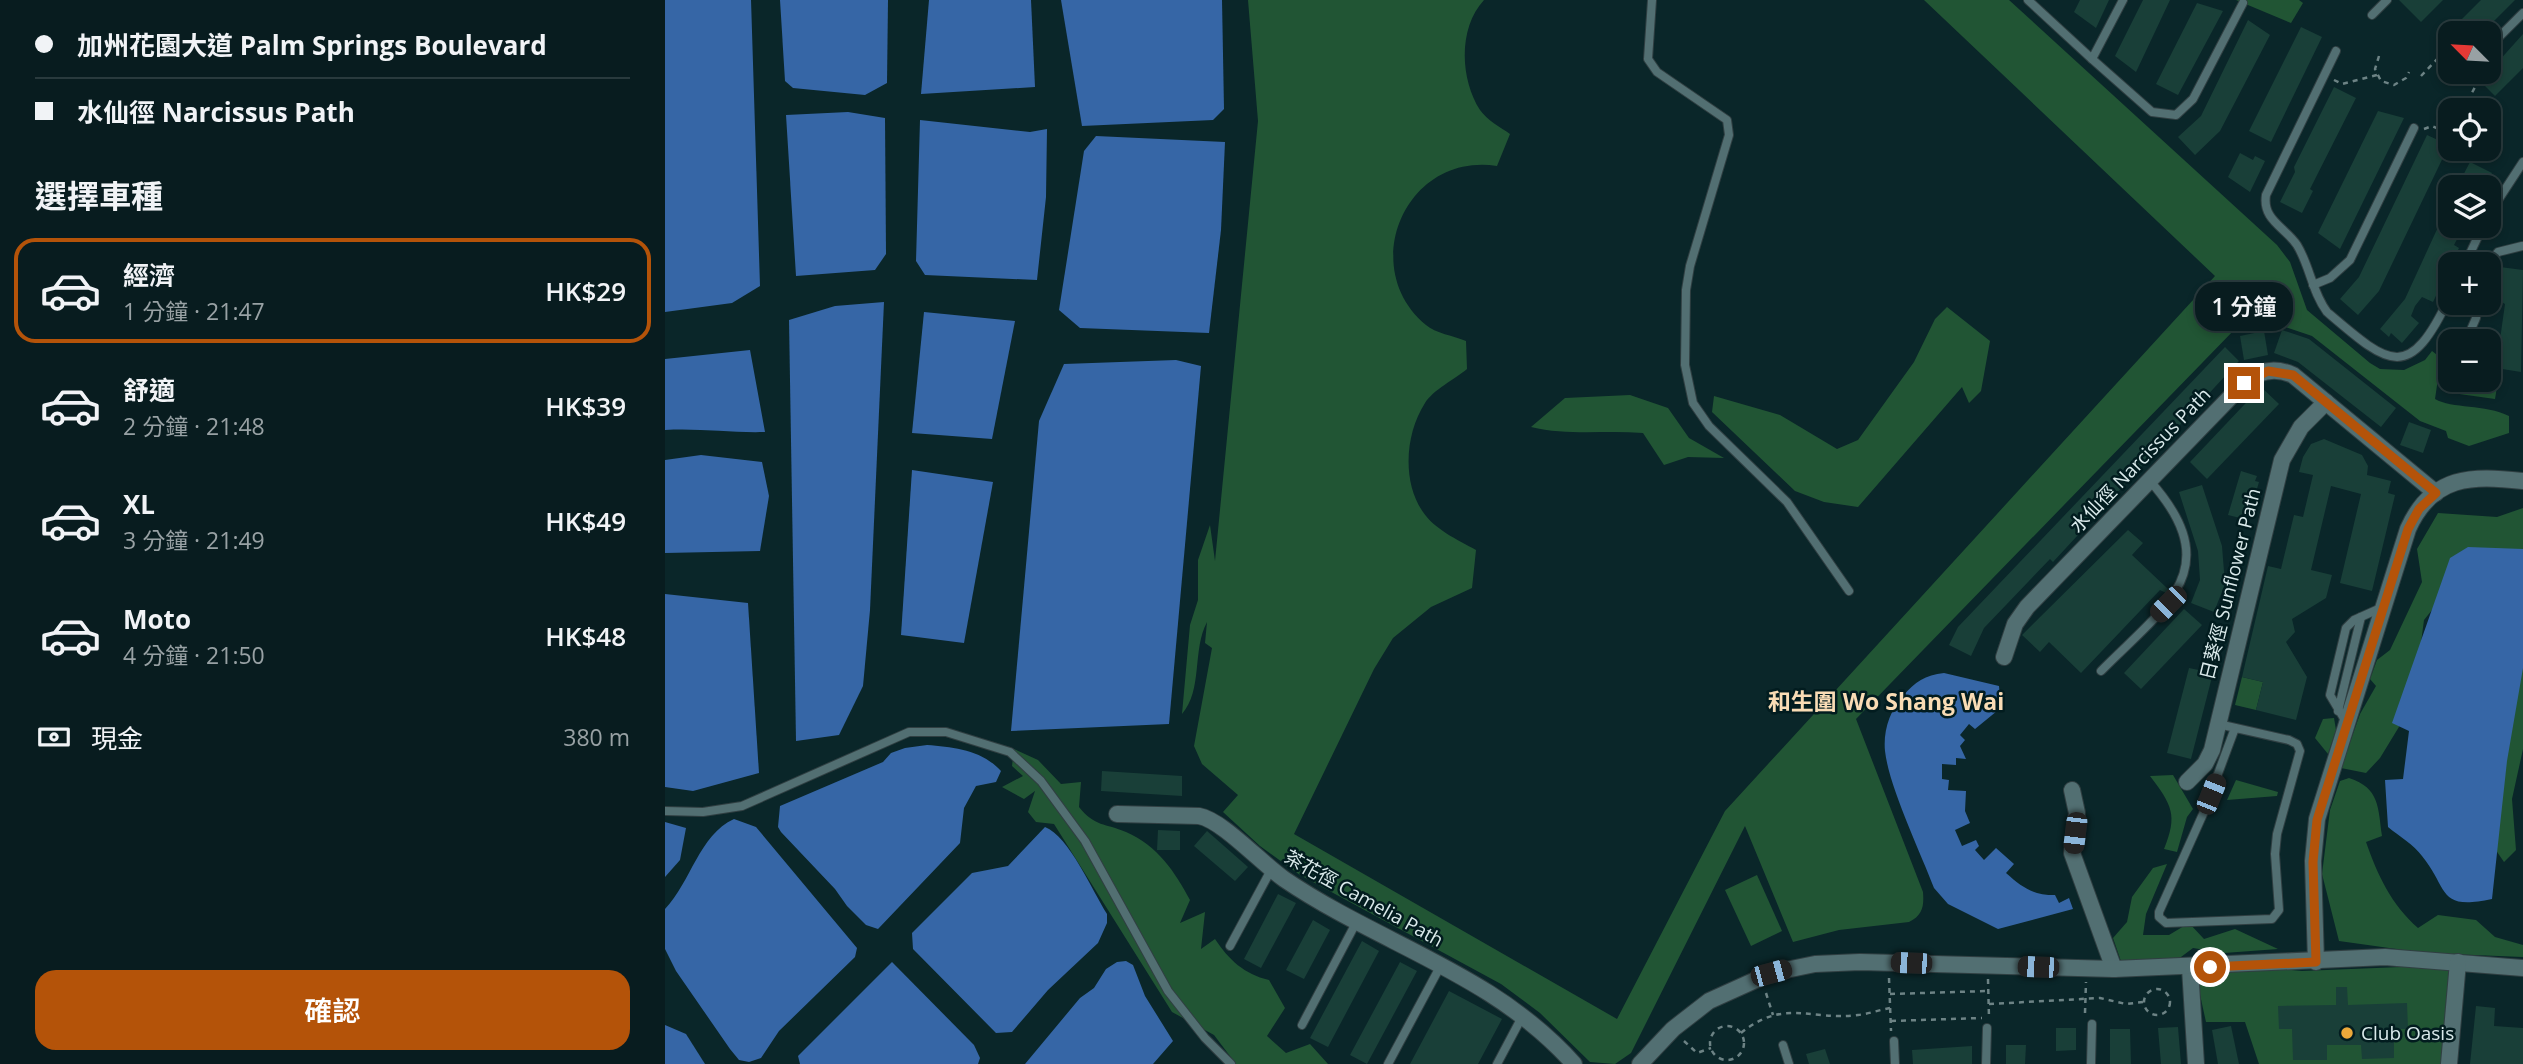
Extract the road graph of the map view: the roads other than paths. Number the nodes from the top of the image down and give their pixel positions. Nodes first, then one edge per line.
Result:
1 (1652, 0) edge
2 (2028, 0) edge
3 (2123, 0) edge
4 (2387, 0) edge
5 (2243, 3) dead end
6 (2523, 13) edge
7 (2372, 15) dead end
8 (2501, 35) edge
9 (2336, 51) dead end
10 (2092, 59) junction
11 (2418, 129) road end
12 (2523, 162) edge
13 (2501, 196) edge
14 (2523, 244) edge
15 (2498, 252) edge
16 (2313, 285) junction
17 (2439, 315) edge
18 (2326, 402) junction
19 (2150, 481) junction
20 (2523, 481) edge
21 (2436, 493) junction
22 (1849, 591) dead end
23 (2383, 606) junction
24 (2004, 657) dead end
25 (2101, 671) dead end
26 (2342, 716) junction
27 (2218, 724) junction
28 (2235, 727) junction
29 (2187, 782) dead end
30 (2071, 790) dead end
31 (665, 811) edge
32 (1117, 814) dead end
33 (1271, 870) junction
34 (1357, 921) junction
35 (1230, 946) dead end
36 (2316, 962) junction
37 (2458, 962) junction
38 (1441, 965) junction
39 (2190, 968) junction
40 (2523, 968) edge
41 (2114, 969) junction
42 (1523, 1015) junction
43 (2092, 1024) dead end
44 (1302, 1025) dead end
45 (1987, 1028) dead end
46 (1894, 1041) dead end
47 (1783, 1045) dead end
48 (1231, 1064) edge
49 (1388, 1064) edge
50 (1497, 1064) edge
51 (1574, 1064) edge
52 (1640, 1064) edge
53 (1789, 1064) edge
54 (1895, 1064) edge
55 (1986, 1064) edge
56 (2091, 1064) edge
57 (2196, 1064) edge
58 (2449, 1064) edge

1 - 22 lane
2 - 10 lane
3 - 10 lane
4 - 7 lane
5 - 10 lane
6 - 8 lane
9 - 16 lane
11 - 16 lane
12 - 13 lane
14 - 15 lane
16 - 17 lane
18 - 19 street, 水仙徑 Narcissus Path
18 - 21 street, 水仙徑 Narcissus Path
18 - 27 street, 日葵徑 Sunflower Path
19 - 24 street, 水仙徑 Narcissus Path
19 - 25 lane
20 - 21 street
21 - 23 street
23 - 26 street
23 - 26 lane
26 - 36 street
27 - 28 lane
27 - 29 street, 日葵徑 Sunflower Path
28 - 28 lane
30 - 41 street
31 - 48 lane
32 - 33 street, 茶花徑 Camelia Path
33 - 34 street, 茶花徑 Camelia Path
33 - 35 lane
34 - 38 street, 茶花徑 Camelia Path
34 - 44 lane
36 - 37 street
36 - 39 street
37 - 40 street
37 - 58 street
38 - 42 street, 茶花徑 Camelia Path
38 - 49 lane
39 - 41 street
39 - 57 street
41 - 52 street
42 - 50 lane
42 - 51 street, 茶花徑 Camelia Path
43 - 56 lane
45 - 55 lane
46 - 54 lane
47 - 53 lane

